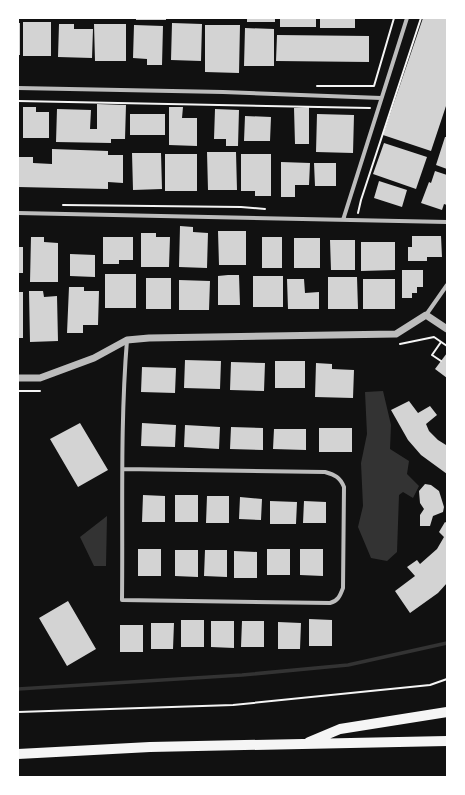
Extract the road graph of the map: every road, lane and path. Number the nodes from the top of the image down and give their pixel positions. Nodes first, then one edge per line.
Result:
1 (394, 18) edge
2 (407, 18) edge
3 (421, 18) edge
4 (311, 86) dead end
5 (18, 88) edge
6 (382, 98) junction
7 (18, 101) edge
8 (370, 113) dead end
9 (56, 205) dead end
10 (271, 210) dead end
11 (18, 213) edge
12 (365, 214) dead end
13 (343, 220) junction
14 (447, 222) edge
15 (447, 285) edge
16 (426, 315) junction
17 (447, 329) edge
18 (127, 340) junction
19 (441, 342) junction
20 (400, 344) dead end
21 (447, 346) edge
22 (441, 361) dead end
23 (18, 378) edge
24 (18, 391) edge
25 (40, 391) dead end
26 (123, 469) junction
27 (447, 679) edge
28 (18, 712) edge
29 (447, 712) edge
30 (447, 741) edge
31 (306, 743) junction
32 (18, 754) edge

1 - 4 path
2 - 6 street
3 - 12 path
5 - 6 street
6 - 13 street
7 - 8 path
9 - 10 path
11 - 13 street
13 - 14 street
15 - 16 street
16 - 17 street
16 - 18 street
18 - 23 street
18 - 26 street
19 - 20 path
19 - 21 path
19 - 22 path
24 - 25 path
26 - 26 street
27 - 28 path
29 - 31 highway
30 - 31 highway
31 - 32 highway

